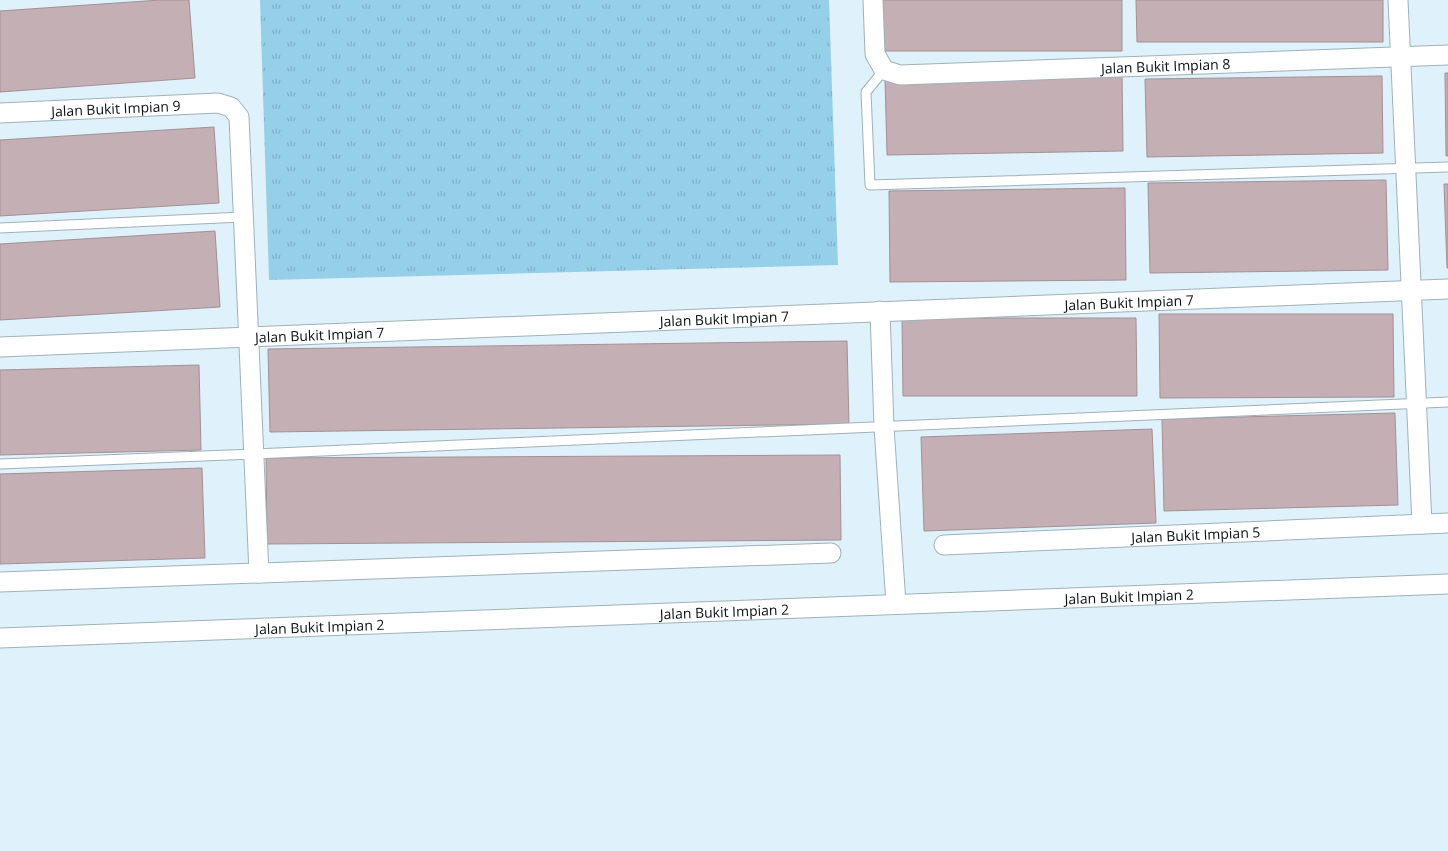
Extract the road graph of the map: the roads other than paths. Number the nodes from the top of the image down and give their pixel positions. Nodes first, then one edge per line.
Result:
1 (873, 0) edge
2 (1398, 0) edge
3 (1448, 55) edge
4 (1401, 56) junction
5 (884, 70) junction
6 (0, 113) edge
7 (1448, 167) edge
8 (1406, 168) junction
9 (243, 217) junction
10 (0, 228) edge
11 (1448, 289) edge
12 (1412, 290) junction
13 (880, 312) junction
14 (249, 337) junction
15 (0, 347) edge
16 (1448, 402) edge
17 (1417, 403) junction
18 (884, 426) junction
19 (254, 454) junction
20 (0, 464) edge
21 (1448, 523) edge
22 (1422, 524) junction
23 (944, 545) dead end
24 (831, 553) dead end
25 (259, 573) junction
26 (0, 582) edge
27 (1448, 584) edge
28 (896, 604) junction
29 (0, 638) edge

1 - 5 street
2 - 4 street
3 - 4 street, Jalan Bukit Impian 8
4 - 5 street, Jalan Bukit Impian 8
4 - 8 street
5 - 8 lane
6 - 9 street, Jalan Bukit Impian 9
7 - 8 lane
8 - 12 street
9 - 10 lane
9 - 14 street
11 - 12 street, Jalan Bukit Impian 7
12 - 13 street, Jalan Bukit Impian 7
12 - 17 street
13 - 14 street, Jalan Bukit Impian 7
13 - 18 street
14 - 15 street, Jalan Bukit Impian 7
14 - 19 street
16 - 17 lane
17 - 18 lane
17 - 22 street
18 - 19 lane
18 - 28 street
19 - 20 lane
19 - 25 street
21 - 22 street, Jalan Bukit Impian 5
22 - 23 street, Jalan Bukit Impian 5
24 - 25 street
25 - 26 street
27 - 28 street, Jalan Bukit Impian 2
28 - 29 street, Jalan Bukit Impian 2

